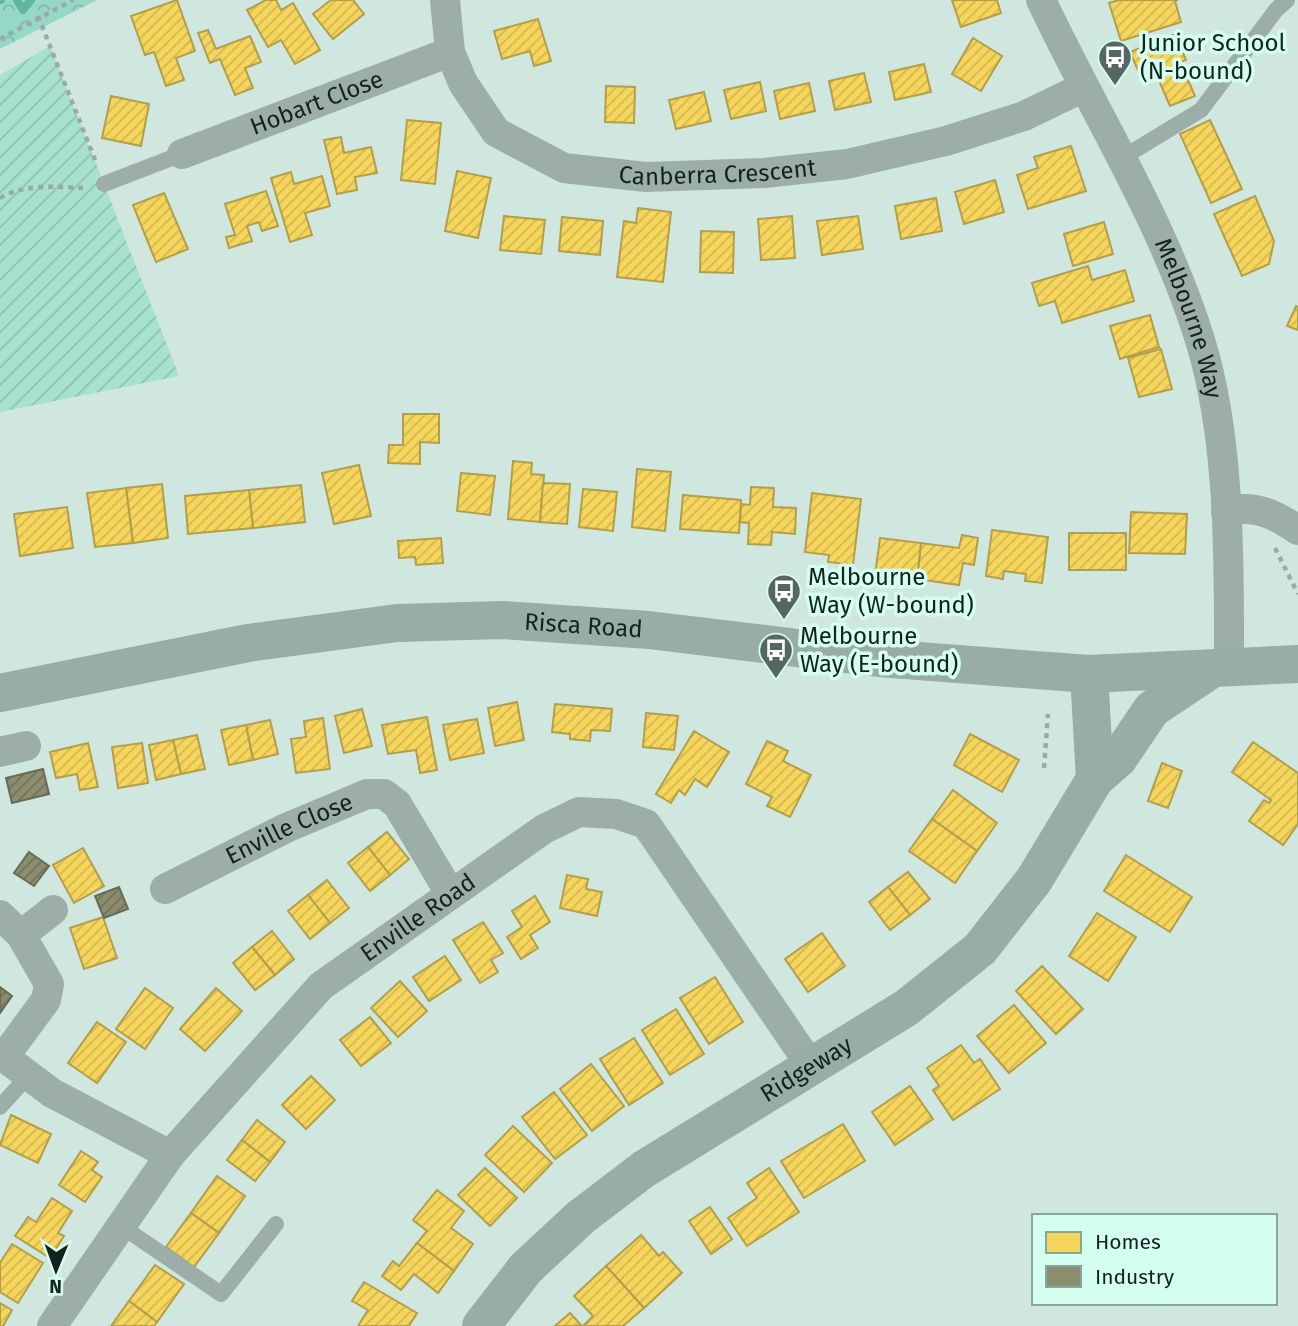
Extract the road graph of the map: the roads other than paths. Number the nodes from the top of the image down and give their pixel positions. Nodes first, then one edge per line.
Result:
1 (445, 0) edge
2 (1041, 0) edge
3 (1287, 0) edge
4 (450, 52) junction
5 (1082, 88) junction
6 (182, 154) joint
7 (1122, 158) junction
8 (104, 184) road end
9 (1226, 512) junction
10 (1298, 530) edge
11 (1298, 664) edge
12 (1221, 668) junction
13 (1089, 674) junction
14 (0, 693) edge
15 (1095, 779) junction
16 (165, 889) dead end
17 (450, 893) junction
18 (53, 910) dead end
19 (10, 925) edge
20 (2, 1055) edge
21 (811, 1066) junction
22 (29, 1075) junction
23 (0, 1107) edge
24 (170, 1155) junction
25 (276, 1224) dead end
26 (121, 1226) junction
27 (52, 1326) edge
28 (481, 1326) edge

1 - 4 street, Canberra Crescent
2 - 5 street, Melbourne Way
3 - 7 lane
4 - 5 street, Canberra Crescent
4 - 6 street, Hobart Close
5 - 7 street, Melbourne Way
6 - 8 lane
7 - 9 street, Melbourne Way
9 - 10 street
9 - 12 street, Melbourne Way
11 - 12 main road, Risca Road
12 - 13 main road, Risca Road
12 - 15 main road, Ridgeway
13 - 14 main road, Risca Road
13 - 15 main road
15 - 21 main road, Ridgeway
16 - 17 street, Enville Close
17 - 21 street, Enville Road
17 - 24 street, Enville Road
18 - 19 street
19 - 20 street
20 - 22 street
21 - 28 main road, Ridgeway
22 - 23 lane
22 - 24 street
24 - 26 street, Enville Road
25 - 26 lane
26 - 27 street, Enville Road

